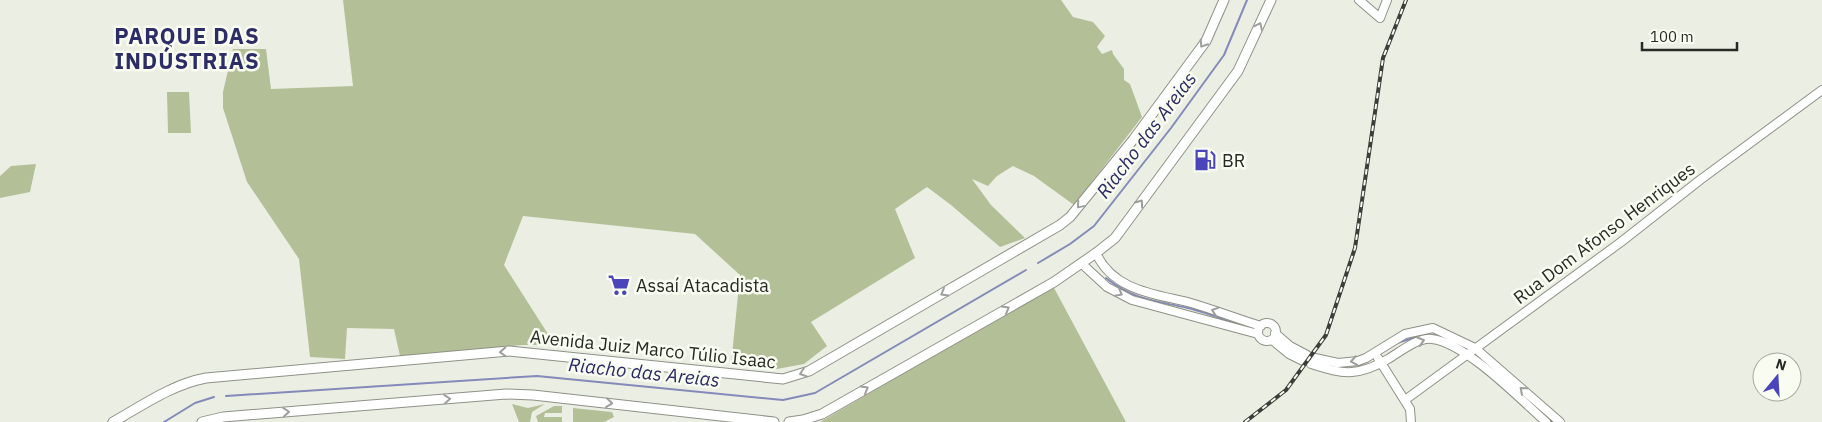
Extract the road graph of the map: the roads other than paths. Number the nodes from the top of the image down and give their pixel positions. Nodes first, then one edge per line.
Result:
1 (1224, 0) edge
2 (1270, 0) edge
3 (1359, 0) edge
4 (1387, 0) edge
5 (1822, 90) edge
6 (1096, 253) junction
7 (1081, 263) junction
8 (1260, 330) junction
9 (1274, 336) junction
10 (1475, 348) junction
11 (1375, 353) junction
12 (1468, 354) junction
13 (1305, 358) dead end
14 (1380, 362) junction
15 (1405, 400) junction
16 (113, 422) edge
17 (202, 422) edge
18 (774, 422) edge
19 (789, 422) edge
20 (1411, 422) edge
21 (1546, 422) edge
22 (1560, 422) edge

1 -> 16 main road, Avenida Juiz Marco Túlio Isaac
6 -> 2 main road
3 - 4 street
5 - 10 street, Rua Dom Afonso Henriques
6 - 7 main road
8 -> 6 street
7 -> 8 street
19 -> 7 main road
8 - 9 street
8 - 9 street
9 - 13 street
10 - 11 street
10 - 12 street, Rua Dom Afonso Henriques
22 -> 10 street
11 - 14 street
11 -> 14 street
14 -> 12 street
12 - 15 street, Rua Dom Afonso Henriques
12 - 21 street
14 - 15 street
15 - 20 street
17 -> 18 main road

